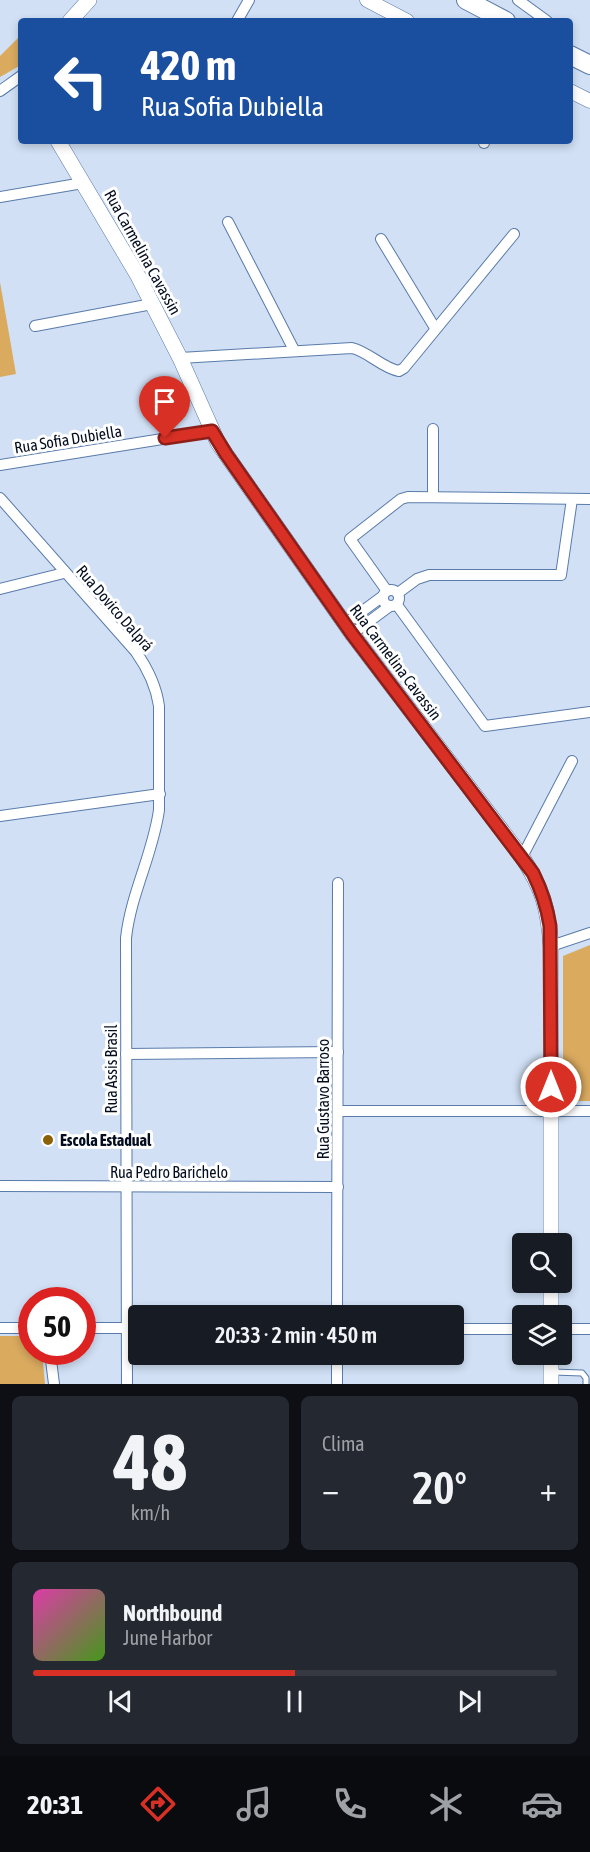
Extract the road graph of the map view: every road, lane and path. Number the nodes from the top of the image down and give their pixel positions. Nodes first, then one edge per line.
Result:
1 (88, 0) edge
2 (249, 0) edge
3 (367, 0) edge
4 (468, 0) edge
5 (518, 0) edge
6 (73, 18) edge
7 (239, 18) edge
8 (392, 18) edge
9 (501, 18) edge
10 (543, 18) edge
11 (573, 56) edge
12 (590, 65) edge
13 (18, 78) edge
14 (0, 91) edge
15 (573, 92) edge
16 (590, 101) edge
17 (60, 144) edge
18 (83, 183) junction
19 (0, 197) edge
20 (228, 222) dead end
21 (514, 234) dead end
22 (381, 238) dead end
23 (152, 304) junction
24 (35, 326) dead end
25 (435, 328) junction
26 (294, 350) junction
27 (180, 358) junction
28 (433, 429) dead end
29 (212, 431) junction
30 (0, 465) edge
31 (432, 497) junction
32 (0, 498) edge
33 (572, 499) junction
34 (590, 499) edge
35 (64, 573) junction
36 (0, 589) edge
37 (391, 598) junction
38 (349, 629) junction
39 (590, 712) edge
40 (572, 761) dead end
41 (160, 794) junction
42 (0, 816) edge
43 (522, 857) junction
44 (338, 883) dead end
45 (590, 933) edge
46 (551, 946) junction
47 (338, 1052) junction
48 (126, 1054) junction
49 (551, 1111) junction
50 (590, 1111) edge
51 (338, 1112) junction
52 (0, 1186) edge
53 (127, 1186) junction
54 (338, 1187) junction
55 (551, 1233) edge
56 (131, 1305) edge
57 (337, 1305) edge
58 (0, 1328) edge
59 (18, 1328) edge
60 (96, 1328) edge
61 (128, 1328) edge
62 (464, 1329) edge
63 (512, 1329) edge
64 (572, 1329) edge
65 (590, 1329) edge
66 (52, 1365) edge
67 (129, 1365) edge
68 (337, 1365) edge
69 (551, 1378) edge
70 (54, 1384) edge
71 (127, 1384) edge
72 (337, 1384) edge
73 (586, 1384) edge

1 - 6 main road
2 - 7 street
3 - 8 street
4 - 9 main road
5 - 10 street
11 - 12 main road
13 - 14 street
15 - 16 street
17 - 18 main road, Rua Carmelina Cavassin
18 - 19 street
18 - 23 main road, Rua Carmelina Cavassin
20 - 26 street
21 - 25 street
22 - 25 street
23 - 24 street
23 - 27 main road, Rua Carmelina Cavassin
25 - 26 street
26 - 27 street
27 - 29 main road, Rua Carmelina Cavassin
28 - 31 street
29 - 30 street, Rua Sofia Dubiella
29 - 38 main road, Rua Carmelina Cavassin
31 - 33 street
31 - 37 street
32 - 35 street, Rua Dovico Dalprá
33 - 34 street
33 - 37 street
35 - 36 street
35 - 41 street, Rua Dovico Dalprá
37 - 38 street
37 - 39 street
38 - 43 main road, Rua Carmelina Cavassin
40 - 43 street
41 - 42 street
41 - 48 street, Rua Assis Brasil
43 - 46 main road, Rua Carmelina Cavassin
44 - 47 street, Rua Gustavo Barroso
45 - 46 street
46 - 49 main road, Rua Carmelina Cavassin
47 - 48 street
47 - 51 street, Rua Gustavo Barroso
48 - 53 street, Rua Assis Brasil
49 - 50 street
49 - 51 street
49 - 55 main road, Rua Carmelina Cavassin
51 - 54 street, Rua Gustavo Barroso
52 - 53 street, Rua Pedro Barichelo
53 - 54 street, Rua Pedro Barichelo
53 - 56 street, Rua Assis Brasil
54 - 57 street, Rua Gustavo Barroso
58 - 59 street
60 - 61 street
62 - 63 street
64 - 65 street
66 - 70 street
67 - 71 street, Rua Assis Brasil
68 - 72 street
69 - 73 lane

